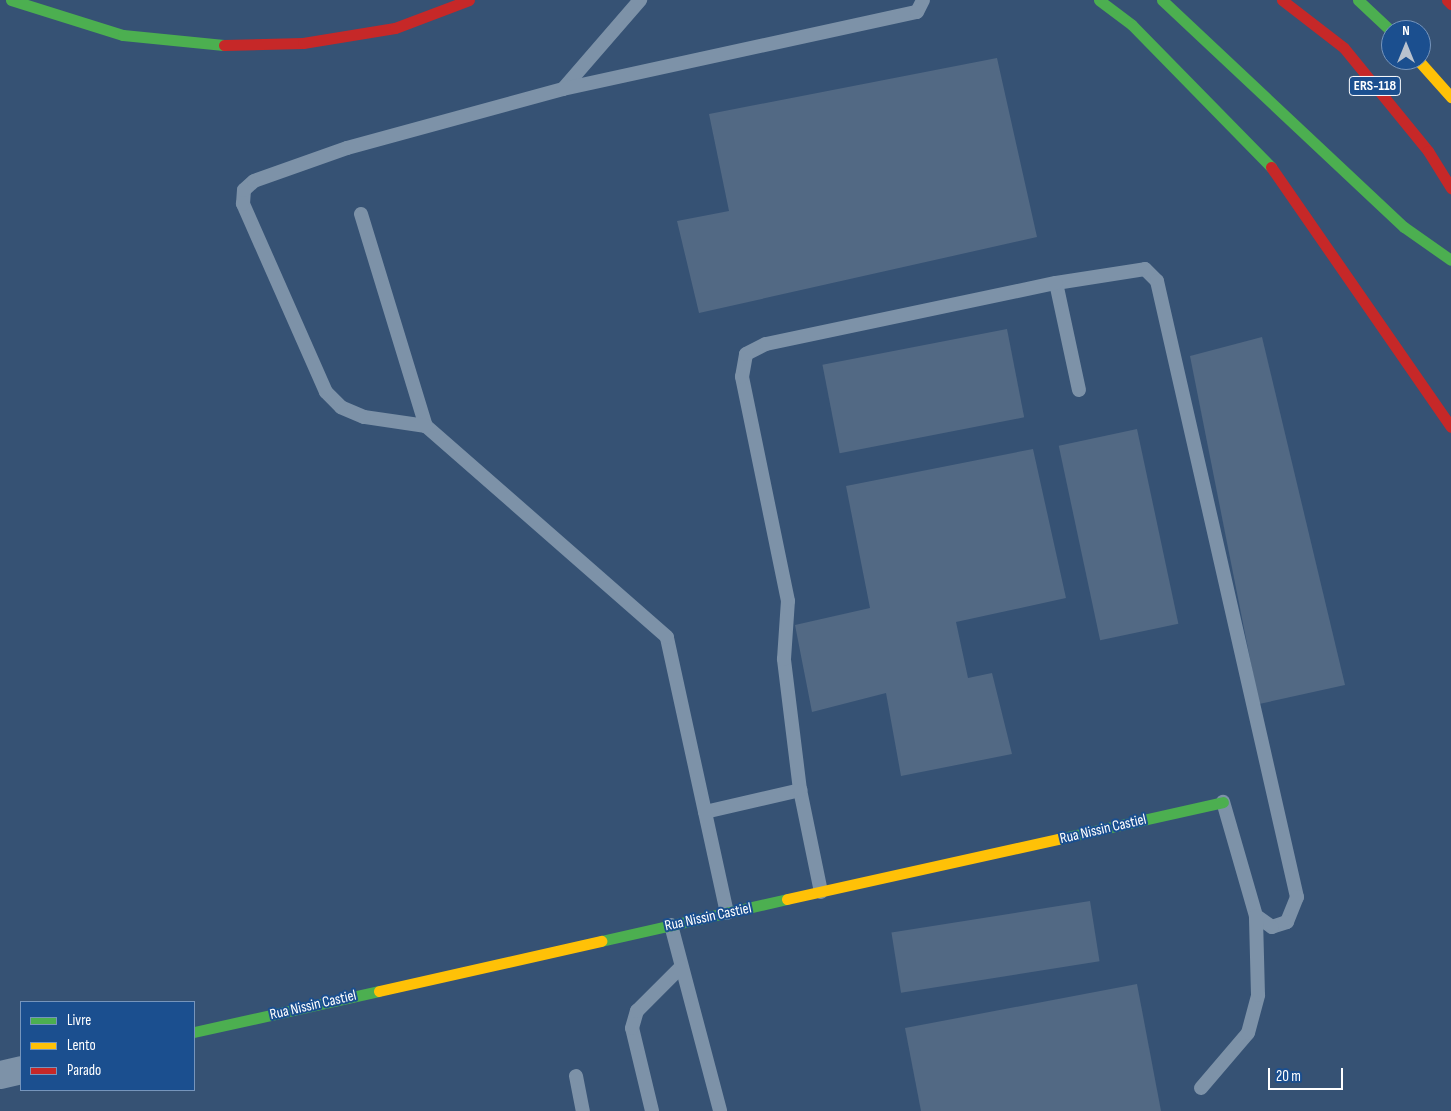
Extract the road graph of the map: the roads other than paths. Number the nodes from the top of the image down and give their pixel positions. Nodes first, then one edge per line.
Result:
1 (11, 0) edge
2 (468, 0) edge
3 (640, 0) edge
4 (923, 0) edge
5 (1099, 0) edge
6 (1162, 0) edge
7 (1282, 0) edge
8 (1358, 0) edge
9 (1447, 0) edge
10 (1451, 4) edge
11 (1381, 22) edge
12 (1427, 70) edge
13 (563, 89) junction
14 (1451, 97) edge
15 (1451, 188) edge
16 (361, 214) dead end
17 (1451, 260) edge
18 (1056, 283) junction
19 (1079, 390) dead end
20 (426, 426) junction
21 (1451, 427) edge
22 (800, 790) junction
23 (1222, 802) joint
24 (705, 812) junction
25 (821, 892) junction
26 (727, 913) junction
27 (1256, 916) junction
28 (671, 925) junction
29 (681, 967) junction
30 (195, 1032) edge
31 (20, 1070) edge
32 (0, 1075) edge
33 (576, 1076) dead end
34 (1201, 1088) dead end
35 (583, 1111) edge
36 (652, 1111) edge
37 (720, 1111) edge

1 - 2 main road
3 - 13 lane
4 - 13 lane
5 - 21 main road
6 - 17 main road
7 - 15 main road, ERS-118
8 - 11 main road
9 - 10 main road
12 - 14 main road, ERS-118
13 - 20 lane
16 - 20 lane
18 - 19 lane
18 - 22 lane
18 - 27 lane
20 - 24 lane
22 - 24 lane
22 - 25 lane
23 - 25 main road, Rua Nissin Castiel
23 - 27 lane
24 - 26 lane
25 - 26 main road, Rua Nissin Castiel
26 - 28 main road, Rua Nissin Castiel
27 - 34 lane
28 - 29 lane
28 - 30 main road, Rua Nissin Castiel
29 - 36 lane
29 - 37 lane
31 - 32 street
33 - 35 lane

